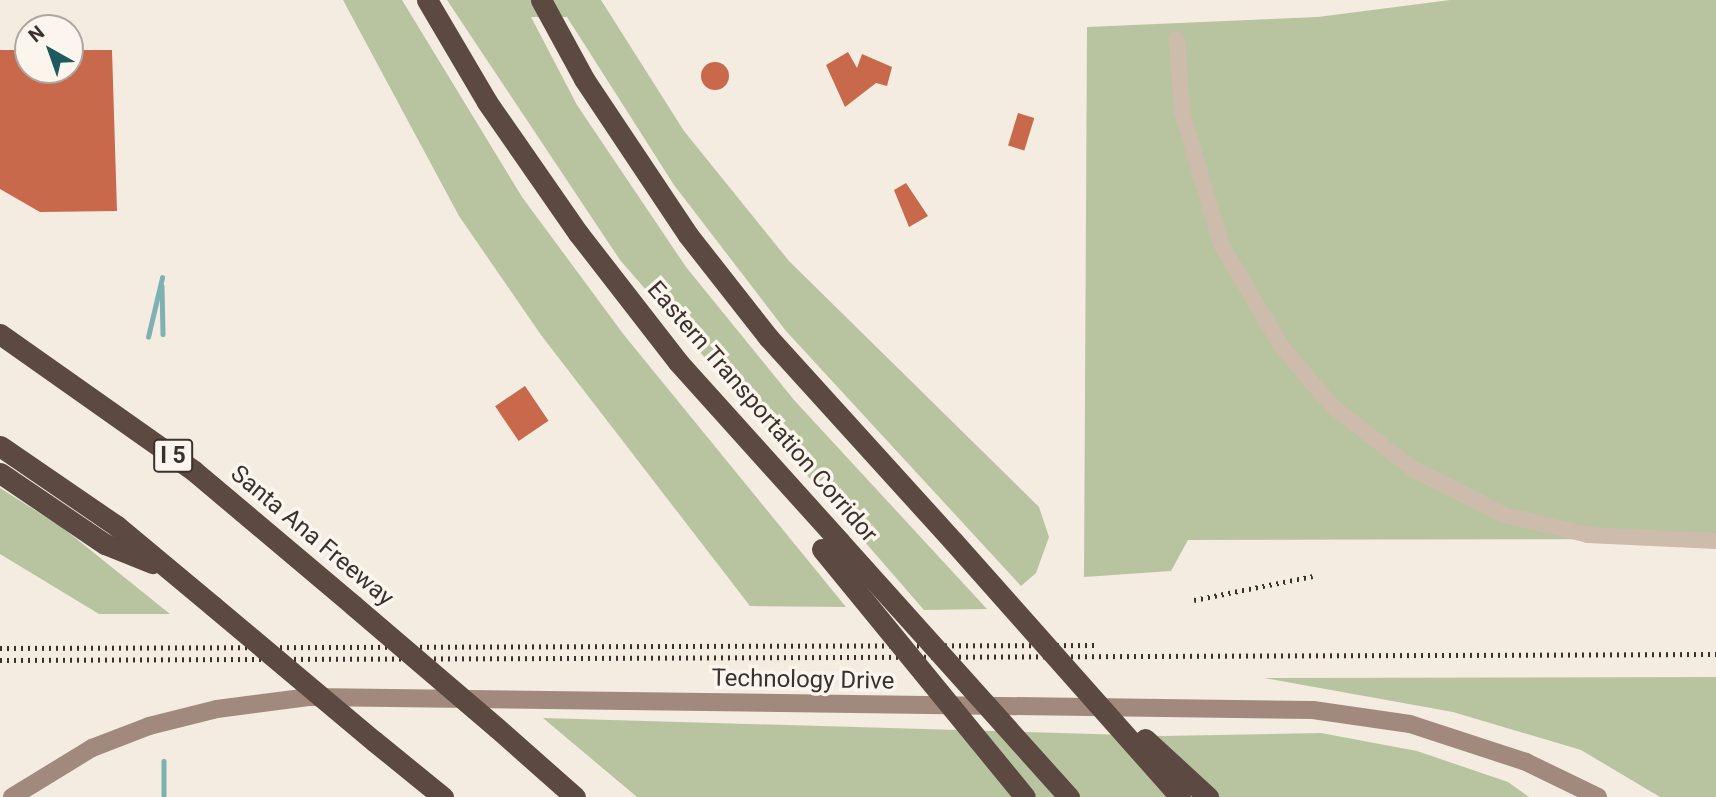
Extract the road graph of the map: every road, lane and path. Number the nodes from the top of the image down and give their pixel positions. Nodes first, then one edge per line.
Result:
1 (427, 0) edge
2 (546, 9) edge
3 (1177, 39) dead end
4 (0, 334) edge
5 (0, 446) edge
6 (0, 473) edge
7 (1716, 541) edge
8 (831, 545) junction
9 (170, 570) junction
10 (1063, 664) junction
11 (12, 797) edge
12 (443, 797) edge
13 (575, 797) edge
14 (1025, 797) edge
15 (1069, 797) edge
16 (1180, 797) edge
17 (1208, 797) edge
18 (1598, 797) edge

1 - 8 highway, Eastern Transportation Corridor
2 - 10 highway, bridge
3 - 7 street
4 - 13 highway, Santa Ana Freeway / I 5, bridge
5 - 9 highway
6 - 9 highway
8 - 14 highway, bridge
8 - 15 highway, Eastern Transportation Corridor, bridge
9 - 12 highway, bridge
10 - 16 highway, bridge
10 - 17 highway, bridge
11 - 18 street, Technology Drive

